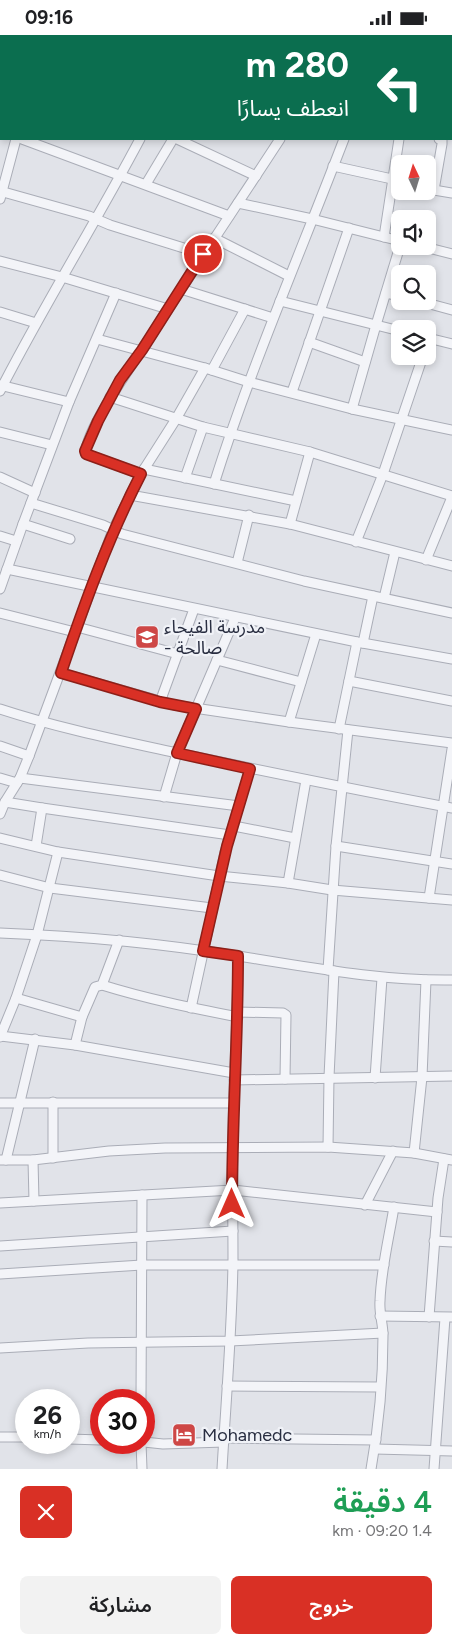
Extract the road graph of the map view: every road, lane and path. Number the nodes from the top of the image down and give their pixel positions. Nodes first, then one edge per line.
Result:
1 (16, 140) edge
2 (25, 140) edge
3 (139, 140) edge
4 (172, 140) edge
5 (183, 140) edge
6 (278, 140) edge
7 (344, 140) edge
8 (399, 140) edge
9 (440, 140) edge
10 (397, 155) edge
11 (333, 166) junction
12 (436, 169) edge
13 (121, 175) junction
14 (256, 176) junction
15 (391, 182) edge
16 (146, 184) junction
17 (436, 191) edge
18 (1, 193) edge
19 (452, 193) edge
20 (391, 199) edge
21 (238, 203) junction
22 (229, 216) junction
23 (96, 218) junction
24 (312, 219) junction
25 (349, 228) junction
26 (384, 237) junction
27 (214, 238) junction
28 (391, 239) edge
29 (436, 250) edge
30 (203, 254) junction
31 (452, 254) edge
32 (397, 255) edge
33 (0, 261) edge
34 (289, 276) junction
35 (62, 277) junction
36 (181, 289) junction
37 (116, 293) junction
38 (386, 293) junction
39 (391, 294) edge
40 (280, 301) junction
41 (436, 306) edge
42 (168, 309) junction
43 (245, 309) junction
44 (452, 310) edge
45 (0, 312) edge
46 (320, 312) junction
47 (273, 318) junction
48 (36, 323) junction
49 (376, 325) junction
50 (391, 329) edge
51 (97, 339) junction
52 (436, 341) edge
53 (310, 342) junction
54 (451, 342) edge
55 (142, 350) junction
56 (365, 362) junction
57 (420, 365) edge
58 (209, 369) junction
59 (250, 382) junction
60 (1, 387) edge
61 (292, 393) junction
62 (110, 397) junction
63 (69, 402) junction
64 (352, 409) junction
65 (176, 419) junction
66 (403, 419) junction
67 (203, 427) junction
68 (452, 430) edge
69 (0, 433) edge
70 (230, 433) junction
71 (52, 445) junction
72 (310, 453) junction
73 (142, 472) junction
74 (383, 474) junction
75 (0, 477) edge
76 (185, 478) junction
77 (214, 484) junction
78 (35, 493) junction
79 (130, 495) junction
80 (452, 496) edge
81 (296, 501) junction
82 (31, 503) junction
83 (249, 515) junction
84 (23, 524) junction
85 (290, 524) junction
86 (113, 530) junction
87 (0, 536) edge
88 (70, 539) dead end
89 (16, 541) junction
90 (356, 542) junction
91 (395, 552) junction
92 (426, 560) junction
93 (237, 563) junction
94 (452, 566) edge
95 (7, 569) junction
96 (91, 587) junction
97 (0, 589) edge
98 (373, 596) junction
99 (384, 598) junction
100 (194, 609) junction
101 (0, 613) edge
102 (452, 613) edge
103 (235, 618) junction
104 (76, 630) junction
105 (316, 634) junction
106 (360, 643) junction
107 (178, 654) junction
108 (452, 659) edge
109 (217, 660) junction
110 (61, 673) junction
111 (349, 681) junction
112 (301, 682) junction
113 (452, 701) edge
114 (160, 702) junction
115 (0, 709) edge
116 (196, 709) junction
117 (289, 722) junction
118 (42, 723) junction
119 (343, 729) junction
120 (452, 743) edge
121 (0, 746) edge
122 (452, 749) edge
123 (177, 753) junction
124 (29, 756) junction
125 (250, 769) junction
126 (0, 778) edge
127 (306, 780) junction
128 (19, 781) junction
129 (343, 786) junction
130 (164, 797) junction
131 (6, 802) junction
132 (239, 807) junction
133 (42, 808) junction
134 (448, 808) edge
135 (0, 814) edge
136 (234, 826) junction
137 (230, 835) junction
138 (0, 838) edge
139 (295, 838) junction
140 (36, 846) junction
141 (336, 846) junction
142 (58, 852) junction
143 (435, 861) junction
144 (452, 864) edge
145 (0, 875) edge
146 (220, 877) junction
147 (288, 883) junction
148 (50, 888) junction
149 (332, 890) junction
150 (429, 898) junction
151 (452, 900) edge
152 (212, 908) junction
153 (0, 933) edge
154 (36, 935) junction
155 (119, 940) junction
156 (203, 951) junction
157 (238, 956) junction
158 (331, 970) junction
159 (382, 978) junction
160 (452, 979) edge
161 (426, 980) junction
162 (102, 985) junction
163 (16, 998) junction
164 (191, 1008) junction
165 (238, 1015) junction
166 (82, 1017) junction
167 (0, 1036) edge
168 (35, 1039) junction
169 (75, 1045) junction
170 (234, 1076) junction
171 (452, 1076) edge
172 (329, 1077) junction
173 (422, 1077) junction
174 (375, 1078) junction
175 (285, 1079) junction
176 (20, 1102) junction
177 (53, 1102) junction
178 (0, 1103) edge
179 (234, 1103) junction
180 (328, 1147) junction
181 (232, 1148) junction
182 (393, 1151) junction
183 (414, 1153) junction
184 (53, 1158) junction
185 (448, 1159) edge
186 (3, 1160) edge
187 (33, 1160) junction
188 (232, 1191) junction
189 (142, 1195) junction
190 (34, 1201) junction
191 (0, 1203) edge
192 (366, 1205) junction
193 (394, 1207) junction
194 (437, 1212) junction
195 (232, 1231) junction
196 (142, 1236) junction
197 (434, 1241) junction
198 (452, 1242) edge
199 (0, 1246) edge
200 (142, 1265) junction
201 (232, 1265) junction
202 (384, 1265) junction
203 (0, 1274) edge
204 (380, 1316) junction
205 (429, 1317) junction
206 (449, 1318) edge
207 (383, 1333) junction
208 (230, 1341) junction
209 (142, 1342) junction
210 (0, 1348) edge
211 (227, 1385) junction
212 (380, 1387) junction
213 (142, 1389) edge
214 (0, 1437) edge
215 (15, 1437) edge
216 (224, 1440) junction
217 (155, 1443) edge
218 (375, 1445) junction
219 (435, 1451) junction
220 (452, 1451) edge
221 (143, 1454) edge
222 (142, 1469) edge
223 (222, 1469) edge
224 (371, 1469) edge
225 (434, 1469) edge

1 - 18 street
2 - 13 street
3 - 13 street
4 - 16 street
5 - 14 street
6 - 14 street
7 - 11 street
8 - 10 street
9 - 12 street
11 - 15 street
11 - 24 street
13 - 16 street
13 - 23 street
14 - 21 street
16 - 22 street
17 - 19 street
18 - 23 street
20 - 26 street
21 - 22 street
21 - 24 street
22 - 27 street
23 - 30 street
23 - 35 street
24 - 25 street
24 - 34 street
25 - 26 street
25 - 46 street
26 - 28 street
27 - 30 street
27 - 34 street
29 - 31 street
30 - 36 street
32 - 38 street
33 - 35 street
34 - 40 street
35 - 37 street
35 - 48 street
36 - 42 street
36 - 43 street
37 - 42 street
37 - 51 street
38 - 39 street
38 - 49 street
40 - 46 street
40 - 47 street
41 - 44 street
42 - 55 street
43 - 47 street
43 - 58 street
45 - 48 street
46 - 49 street
46 - 53 street
47 - 59 street
48 - 60 street
49 - 50 street
49 - 56 street
51 - 55 street
51 - 63 street
52 - 54 street
53 - 56 street
53 - 61 street
55 - 58 street
55 - 62 street
56 - 64 street
57 - 66 street
58 - 59 street
58 - 65 street
59 - 61 street
59 - 70 street
60 - 63 street
61 - 64 street
62 - 65 street
62 - 73 street
63 - 71 street
64 - 66 street
65 - 67 street
65 - 73 street
66 - 68 street
66 - 74 street
67 - 70 street
67 - 76 street
69 - 71 street
70 - 72 street
70 - 77 street
71 - 78 street
72 - 74 street
72 - 81 street
73 - 76 street
73 - 79 street
74 - 80 street
74 - 90 street
75 - 78 street
76 - 77 street
77 - 81 street
78 - 82 street
79 - 83 street
79 - 86 street
80 - 92 street
81 - 85 street
82 - 84 street
82 - 86 street
83 - 85 street
83 - 93 street
84 - 88 street
84 - 89 street
85 - 90 street
86 - 93 street
86 - 96 street
87 - 89 street
89 - 95 street
90 - 91 street
91 - 92 street
91 - 99 street
92 - 94 street
93 - 98 street
95 - 96 street
95 - 97 street
96 - 100 street
96 - 104 street
98 - 99 street
98 - 106 street
99 - 102 street
100 - 103 street
100 - 107 street
101 - 104 street
103 - 105 street
103 - 109 street
104 - 107 street
104 - 110 street
105 - 106 street
105 - 112 street
106 - 108 street
106 - 111 street
107 - 114 street
109 - 112 street
109 - 116 street
110 - 114 street
110 - 118 street
111 - 113 street
111 - 119 street
112 - 117 street
114 - 116 street
115 - 118 street
116 - 117 street
116 - 123 street
117 - 119 street
118 - 123 street
118 - 124 street
119 - 120 street
119 - 129 street
121 - 124 street
122 - 134 street
123 - 125 street
123 - 130 street
124 - 128 street
125 - 127 street
125 - 132 street
126 - 128 street
127 - 129 street
127 - 139 street
128 - 130 street
128 - 131 street
129 - 134 street
129 - 141 street
130 - 132 street
131 - 133 street
131 - 135 street
132 - 136 street
133 - 137 street
133 - 140 street
134 - 143 street
136 - 137 street
136 - 139 street
137 - 146 street
138 - 140 street
139 - 147 street
140 - 142 street
141 - 143 street
141 - 149 street
142 - 146 street
142 - 148 street
143 - 144 street
143 - 150 street
145 - 148 street
146 - 147 street
146 - 152 street
147 - 149 street
148 - 152 street
148 - 154 street
149 - 150 street
149 - 158 street
150 - 151 street
152 - 156 street
153 - 154 street
154 - 155 street
154 - 163 street
155 - 156 street
155 - 162 street
156 - 157 street
156 - 164 street
157 - 158 street
157 - 165 street
158 - 159 street
158 - 172 street
159 - 161 street
159 - 174 street
160 - 161 street
161 - 173 street
162 - 164 street
162 - 166 street
163 - 166 street
163 - 167 street
164 - 165 street
165 - 170 street
165 - 175 street
166 - 169 street
167 - 168 street
168 - 169 street
168 - 176 street
169 - 170 street
170 - 175 street
170 - 179 street
171 - 173 street
172 - 174 street
172 - 175 street
172 - 180 street
173 - 174 street
173 - 183 street
176 - 177 street
176 - 178 street
176 - 186 street
177 - 179 street
177 - 184 street
179 - 181 street
180 - 181 street
180 - 182 street
181 - 184 street
181 - 188 street
182 - 183 street
182 - 192 street
183 - 185 street
184 - 187 street
185 - 194 street
186 - 187 street
187 - 190 street
188 - 189 street
188 - 192 street
188 - 195 street
189 - 190 street
189 - 196 street
190 - 191 street
192 - 193 street
193 - 194 street
193 - 202 street
194 - 197 street
195 - 196 street
195 - 201 street
196 - 199 street
196 - 200 street
197 - 198 street
197 - 205 street
200 - 201 street
200 - 203 street
200 - 209 street
201 - 202 street
201 - 208 street
202 - 204 street
204 - 205 street
204 - 207 street
205 - 206 street
206 - 219 street
207 - 208 street
207 - 212 street
208 - 209 street
208 - 211 street
209 - 210 street
209 - 213 street
211 - 212 street
211 - 216 street
212 - 218 street
214 - 215 street
216 - 217 street
216 - 218 street
216 - 223 street
218 - 219 street
218 - 224 street
219 - 220 street
219 - 225 street
221 - 222 street

